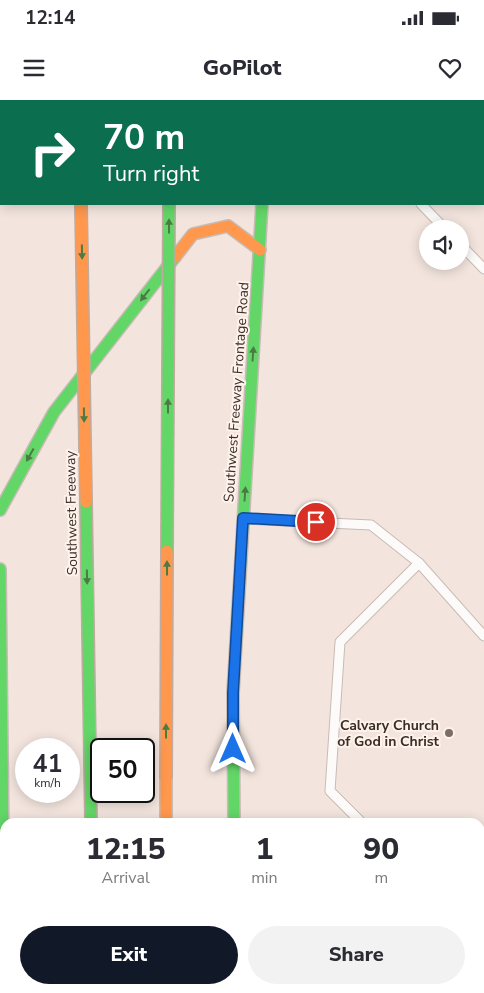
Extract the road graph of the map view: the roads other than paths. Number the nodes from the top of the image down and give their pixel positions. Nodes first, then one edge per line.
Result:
1 (81, 205) edge
2 (169, 205) edge
3 (262, 205) edge
4 (422, 205) edge
5 (436, 220) edge
6 (260, 250) junction
7 (469, 253) edge
8 (484, 269) edge
9 (0, 510) edge
10 (243, 518) junction
11 (419, 563) junction
12 (0, 569) edge
13 (484, 636) edge
14 (3, 818) edge
15 (91, 818) edge
16 (166, 818) edge
17 (234, 818) edge
18 (357, 818) edge

1 -> 15 main road, Southwest Freeway, bridge
16 -> 2 main road, bridge
3 - 6 main road, Southwest Freeway Frontage Road
4 - 5 lane
6 -> 9 main road
10 -> 6 main road, Southwest Freeway Frontage Road
7 - 8 lane
10 - 11 lane
10 - 17 main road, Southwest Freeway Frontage Road
11 - 13 lane
11 - 18 lane
12 - 14 main road

